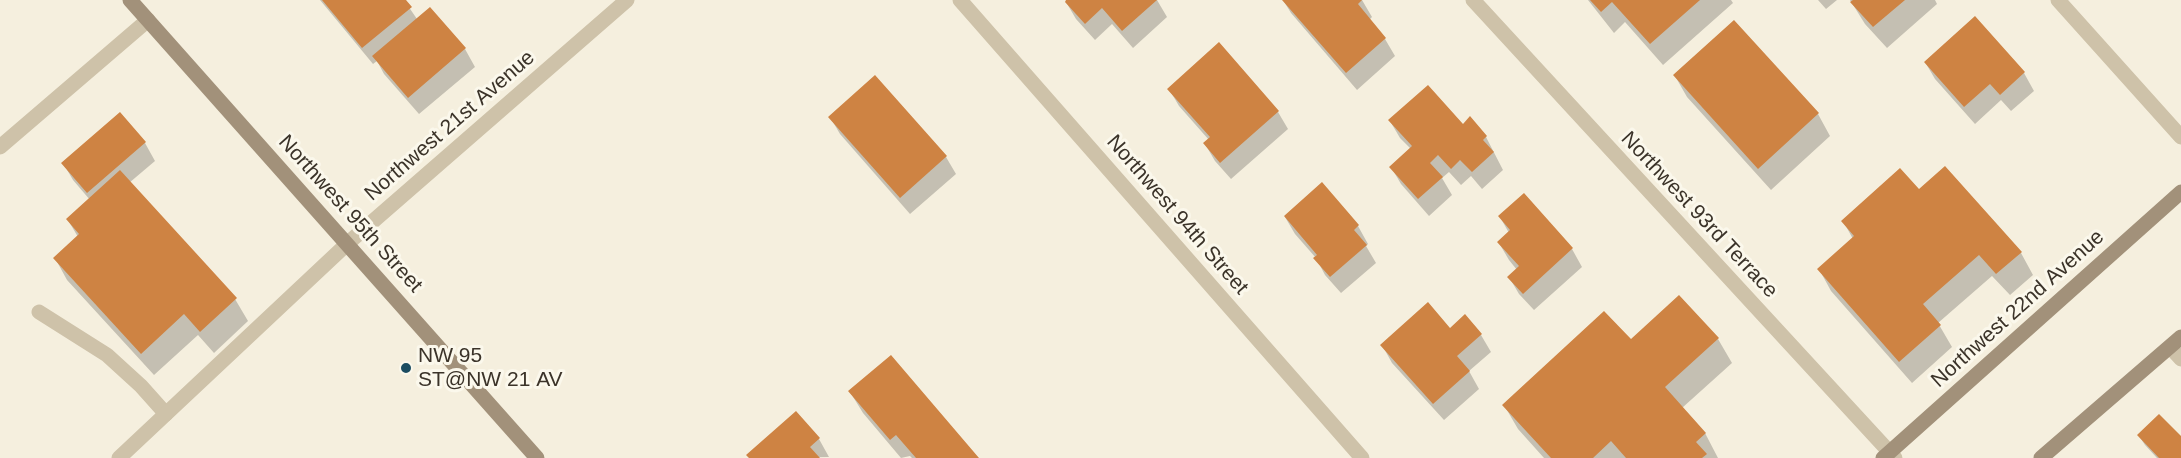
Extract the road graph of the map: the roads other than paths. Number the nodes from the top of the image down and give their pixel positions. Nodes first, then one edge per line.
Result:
1 (130, 0) edge
2 (627, 0) edge
3 (960, 0) edge
4 (1473, 0) edge
5 (2058, 0) edge
6 (148, 20) junction
7 (2181, 137) edge
8 (0, 147) edge
9 (2181, 192) edge
10 (348, 243) junction
11 (39, 312) dead end
12 (2175, 342) edge
13 (2181, 359) edge
14 (166, 414) junction
15 (1889, 456) edge
16 (118, 458) edge
17 (537, 458) edge
18 (1362, 458) edge
19 (2041, 458) edge

1 - 6 main road, Northwest 95th Street
2 - 10 street, Northwest 21st Avenue
3 - 18 street, Northwest 94th Street
4 - 15 street, Northwest 93rd Terrace
5 - 7 street
6 - 8 street
6 - 10 main road, Northwest 95th Street
9 - 15 main road, Northwest 22nd Avenue
10 - 14 street, Northwest 21st Avenue
10 - 17 main road, Northwest 95th Street
11 - 14 street
12 - 13 street
12 - 19 main road
14 - 16 street, Northwest 21st Avenue

